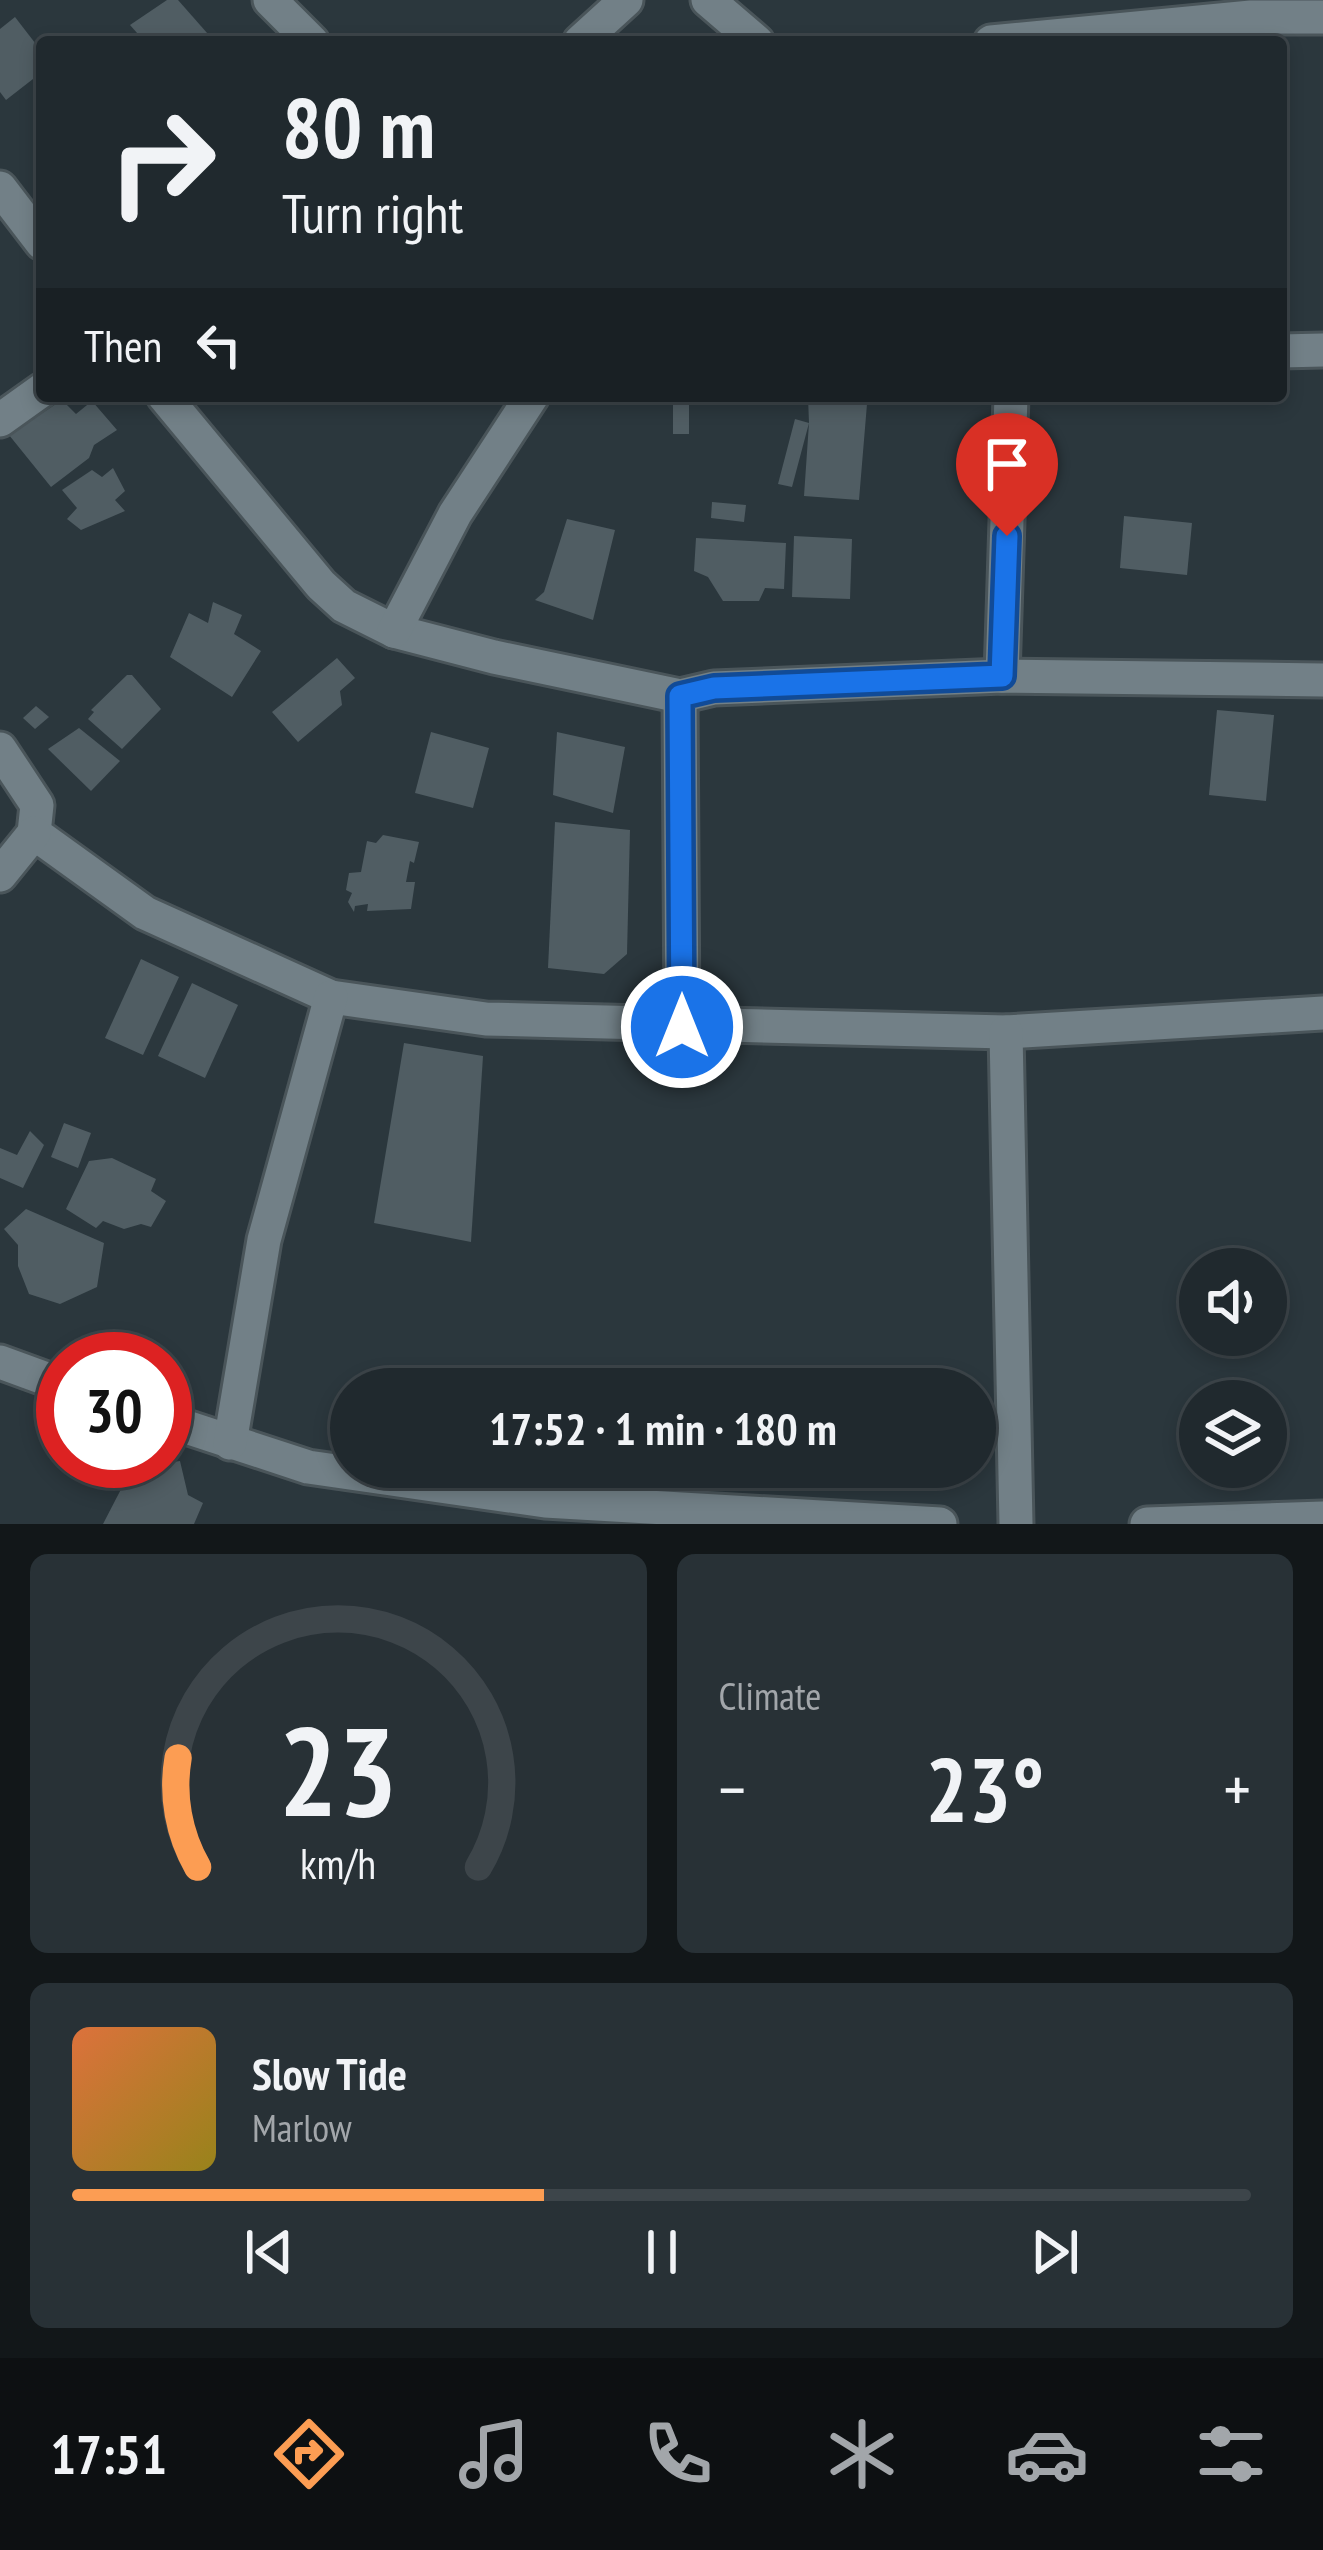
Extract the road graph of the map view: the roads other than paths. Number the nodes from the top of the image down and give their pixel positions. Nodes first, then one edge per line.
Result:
1 (269, 0) edge
2 (626, 0) edge
3 (708, 0) edge
4 (1250, 8) edge
5 (1323, 17) edge
6 (306, 36) edge
7 (587, 36) edge
8 (750, 36) edge
9 (1037, 36) edge
10 (0, 188) edge
11 (36, 235) edge
12 (1323, 350) edge
13 (1287, 351) edge
14 (36, 394) edge
15 (169, 402) edge
16 (528, 402) edge
17 (1011, 402) edge
18 (0, 420) edge
19 (394, 631) junction
20 (1002, 676) junction
21 (1323, 680) edge
22 (680, 696) junction
23 (0, 749) edge
24 (34, 833) junction
25 (0, 875) edge
26 (331, 997) junction
27 (1323, 1013) edge
28 (682, 1027) junction
29 (1006, 1032) junction
30 (0, 1362) edge
31 (36, 1375) edge
32 (192, 1430) edge
33 (230, 1443) junction
34 (543, 1513) edge
35 (1323, 1518) edge
36 (940, 1524) edge
37 (1016, 1524) edge
38 (1147, 1524) edge

1 - 6 street
2 - 7 street
3 - 8 street
4 - 5 street
4 - 9 street
10 - 11 street
12 - 13 street
14 - 18 street
15 - 19 street
16 - 19 street
17 - 20 street
19 - 22 street
20 - 21 street
20 - 22 street
22 - 28 street
23 - 24 street
24 - 25 street
24 - 26 street
26 - 28 street
26 - 33 street
27 - 29 street
28 - 29 street
29 - 37 street
30 - 31 street
32 - 33 street
33 - 34 street
34 - 36 street
35 - 38 street

